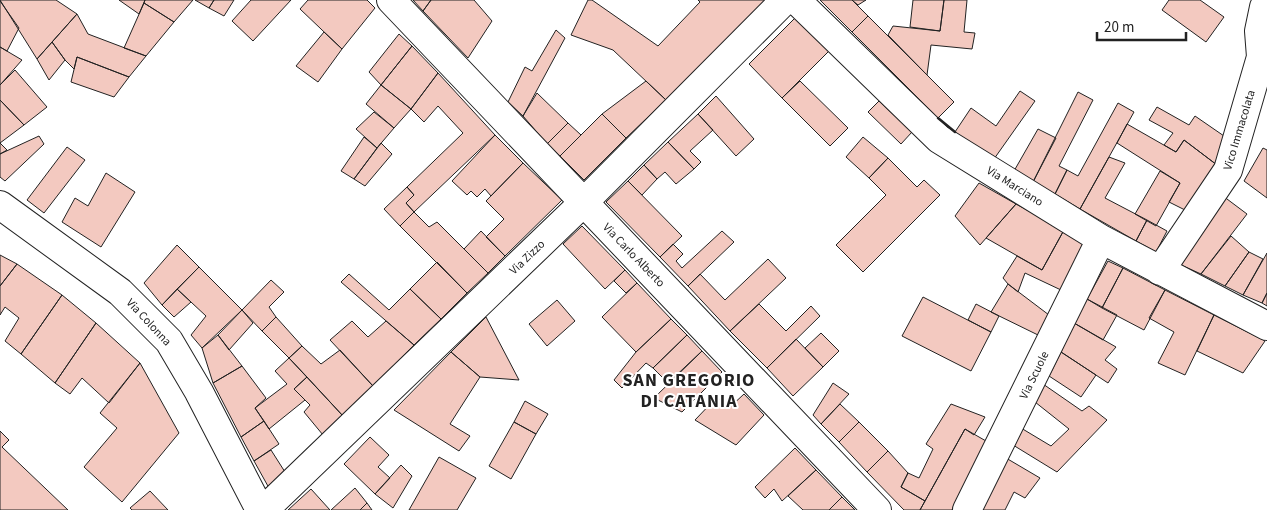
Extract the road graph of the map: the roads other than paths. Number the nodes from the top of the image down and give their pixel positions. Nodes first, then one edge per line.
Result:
1 (391, 0) edge
2 (785, 0) edge
3 (796, 0) edge
4 (1267, 2) edge
5 (584, 203) junction
6 (0, 205) edge
7 (1101, 239) junction
8 (1160, 271) junction
9 (1267, 326) edge
10 (262, 510) edge
11 (877, 510) edge
12 (967, 510) edge

1 - 5 street, Via Carlo Alberto
2 - 5 street, Via Zizzo
3 - 7 street, Via Marciano
4 - 8 street, Vico Immacolata
5 - 10 street, Via Zizzo
5 - 11 street, Via Carlo Alberto
6 - 10 street, Via Colonna
7 - 8 street, Via Marciano
7 - 12 street, Via Scuole
8 - 9 street, Via Marciano

